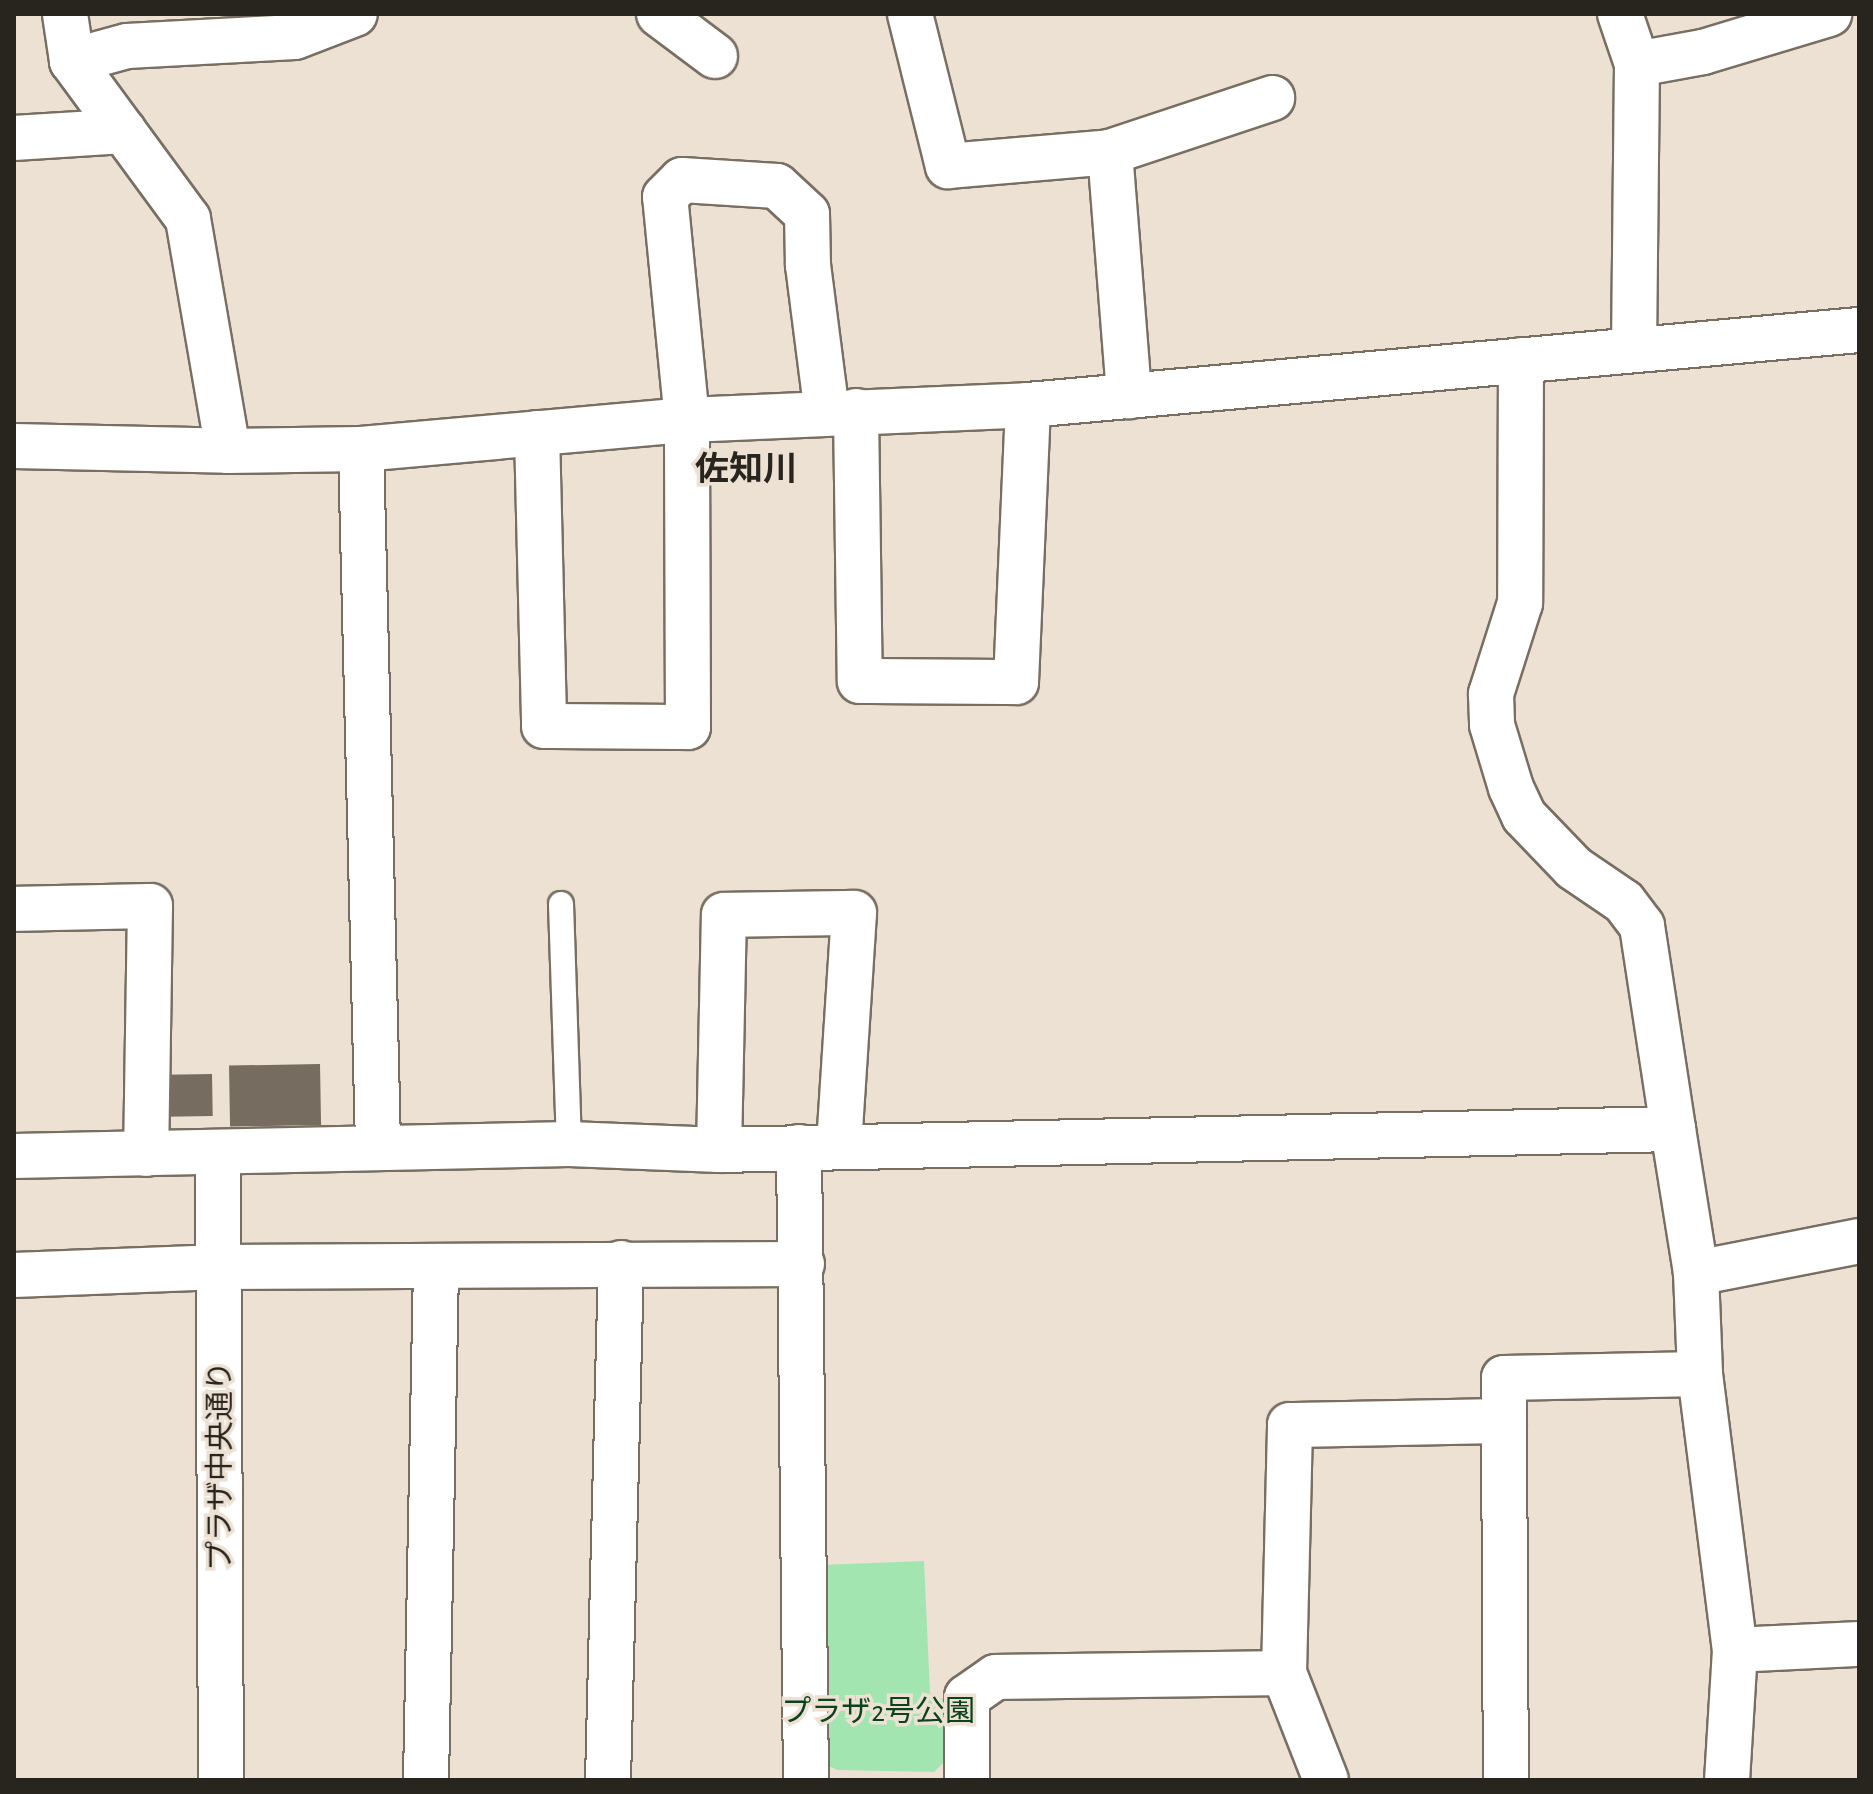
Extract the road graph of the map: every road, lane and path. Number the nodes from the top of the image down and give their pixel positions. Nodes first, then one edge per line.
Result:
1 (65, 14) edge
2 (355, 14) edge
3 (659, 14) edge
4 (910, 14) edge
5 (1620, 14) edge
6 (1829, 14) edge
7 (715, 56) dead end
8 (72, 61) junction
9 (1637, 64) junction
10 (1272, 98) dead end
11 (124, 131) junction
12 (14, 138) edge
13 (1110, 152) junction
14 (1859, 330) edge
15 (1634, 350) junction
16 (1521, 360) junction
17 (1129, 396) junction
18 (1028, 405) junction
19 (841, 412) junction
20 (687, 420) junction
21 (537, 433) junction
22 (14, 446) edge
23 (361, 449) junction
24 (228, 451) junction
25 (561, 904) dead end
26 (14, 909) edge
27 (1673, 1129) junction
28 (569, 1144) junction
29 (819, 1146) junction
30 (378, 1147) junction
31 (719, 1150) junction
32 (218, 1153) junction
33 (146, 1154) junction
34 (14, 1156) edge
35 (1859, 1241) edge
36 (621, 1263) junction
37 (802, 1264) junction
38 (221, 1267) junction
39 (436, 1268) junction
40 (1696, 1273) junction
41 (14, 1275) edge
42 (1700, 1374) junction
43 (1504, 1421) junction
44 (1859, 1644) edge
45 (1735, 1650) junction
46 (1284, 1673) junction
47 (221, 1780) edge
48 (426, 1780) edge
49 (608, 1780) edge
50 (806, 1780) edge
51 (967, 1780) edge
52 (1326, 1780) edge
53 (1506, 1780) edge
54 (1727, 1780) edge

1 - 8 street
2 - 8 street
3 - 7 street
4 - 13 street
5 - 9 street
6 - 9 street
8 - 11 street
9 - 15 street
10 - 13 street
11 - 12 street
11 - 24 street
13 - 17 street
14 - 15 street
15 - 16 street
16 - 17 street
16 - 27 street
17 - 18 street
18 - 19 street
18 - 19 street
19 - 20 street
19 - 20 street
20 - 21 street
20 - 21 street
21 - 23 street
22 - 24 street
23 - 24 street
23 - 30 street
25 - 28 lane
26 - 33 street
27 - 29 street
27 - 40 street
28 - 30 street
28 - 31 street
29 - 31 street
29 - 31 street
29 - 37 street
30 - 32 street
32 - 33 street
32 - 38 street, プラザ中央通り
33 - 34 street
35 - 40 street
36 - 37 street
36 - 39 street
36 - 49 street
37 - 50 street
38 - 39 street
38 - 41 street
38 - 47 street, プラザ中央通り
39 - 48 street
40 - 42 street
42 - 43 street
42 - 45 street
43 - 46 street
43 - 53 street
44 - 45 street
45 - 54 street
46 - 51 street
46 - 52 street

